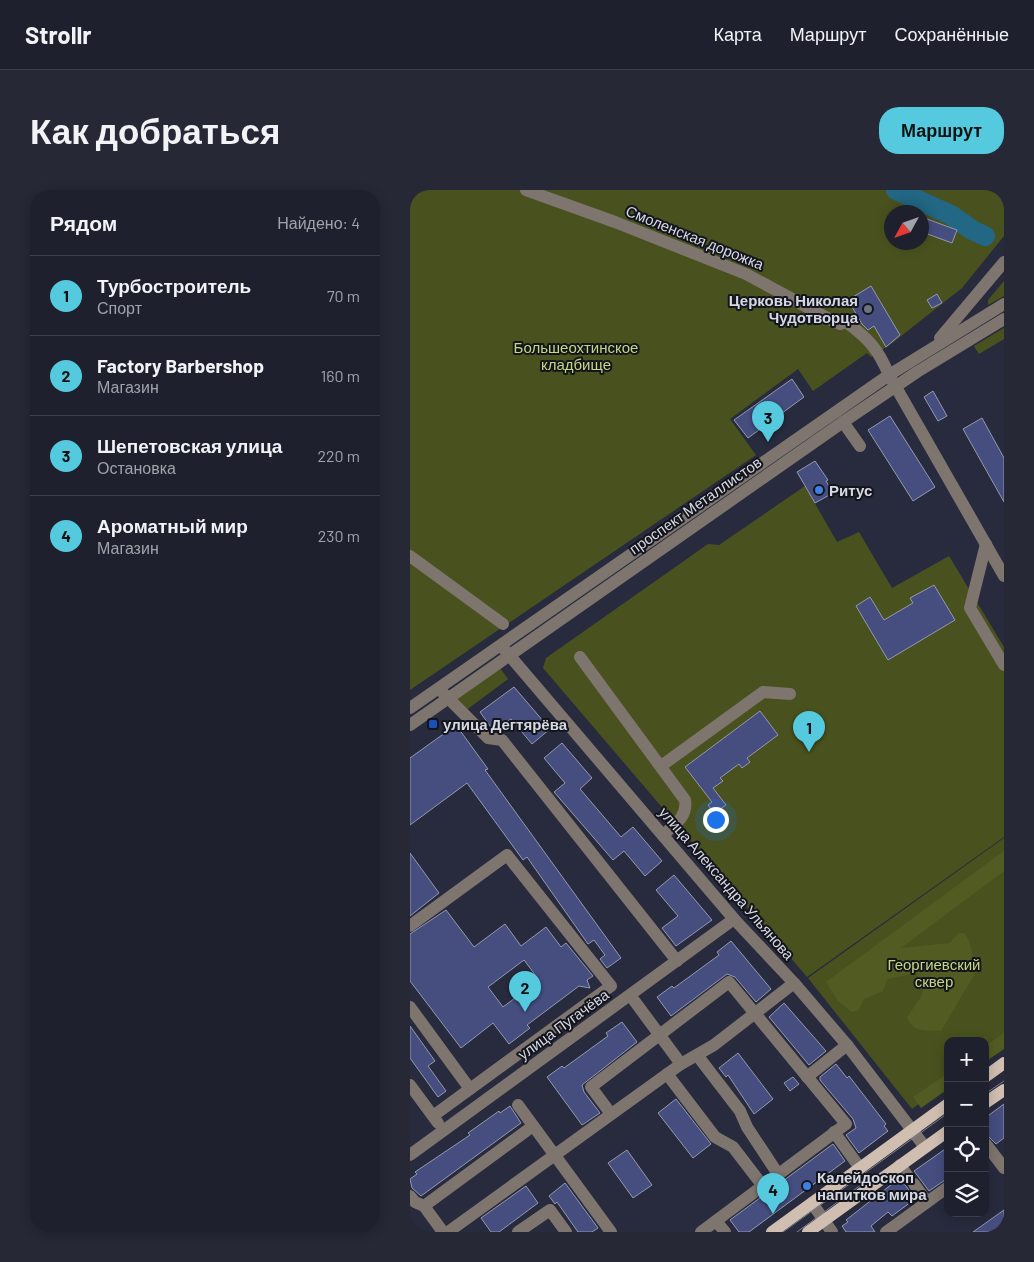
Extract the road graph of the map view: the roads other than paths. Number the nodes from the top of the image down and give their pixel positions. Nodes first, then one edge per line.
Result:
1 (526, 190) edge
2 (1004, 262) edge
3 (1004, 304) edge
4 (1004, 319) edge
5 (930, 349) junction
6 (892, 381) junction
7 (843, 422) junction
8 (860, 446) dead end
9 (986, 544) junction
10 (410, 556) edge
11 (1004, 576) edge
12 (503, 624) dead end
13 (500, 644) junction
14 (509, 655) junction
15 (580, 657) dead end
16 (1004, 665) edge
17 (439, 687) junction
18 (790, 694) dead end
19 (447, 699) junction
20 (410, 708) edge
21 (410, 725) edge
22 (661, 766) junction
23 (663, 835) junction
24 (734, 919) junction
25 (410, 926) edge
26 (677, 961) junction
27 (794, 983) junction
28 (630, 996) junction
29 (410, 1007) edge
30 (756, 1014) junction
31 (660, 1036) junction
32 (847, 1046) junction
33 (697, 1055) junction
34 (681, 1064) junction
35 (1003, 1066) edge
36 (667, 1074) junction
37 (989, 1075) edge
38 (807, 1077) junction
39 (410, 1085) edge
40 (470, 1089) junction
41 (1004, 1090) edge
42 (989, 1100) edge
43 (518, 1105) dead end
44 (944, 1107) edge
45 (611, 1114) junction
46 (432, 1116) junction
47 (533, 1126) junction
48 (912, 1130) junction
49 (444, 1131) junction
50 (834, 1132) junction
51 (944, 1134) edge
52 (925, 1147) junction
53 (410, 1156) edge
54 (554, 1156) junction
55 (990, 1156) edge
56 (900, 1165) junction
57 (860, 1168) junction
58 (1004, 1168) edge
59 (778, 1174) junction
60 (763, 1186) junction
61 (944, 1189) edge
62 (410, 1196) edge
63 (927, 1202) junction
64 (812, 1203) junction
65 (424, 1206) junction
66 (716, 1221) junction
67 (824, 1221) junction
68 (443, 1232) edge
69 (448, 1232) edge
70 (518, 1232) edge
71 (566, 1232) edge
72 (611, 1232) edge
73 (701, 1232) edge
74 (725, 1232) edge
75 (772, 1232) edge
76 (808, 1232) edge
77 (832, 1232) edge
78 (886, 1232) edge

1 - 6 street, Смоленская дорожка
2 - 5 street
3 - 5 street, проспект Металлистов
4 - 6 street, проспект Металлистов
5 - 6 street, проспект Металлистов
6 - 7 street, проспект Металлистов
6 - 9 street
6 - 13 street, проспект Металлистов
7 - 8 street
7 - 14 street, проспект Металлистов
9 - 11 street
9 - 16 street
10 - 12 street
13 - 14 street, улица Александра Ульянова
13 - 17 street, проспект Металлистов
14 - 19 street, проспект Металлистов
14 - 23 street, улица Александра Ульянова
15 - 22 street
17 - 19 street
17 - 20 street, проспект Металлистов
18 - 22 street
19 - 21 street, проспект Металлистов
19 - 26 street
22 - 23 street
23 - 24 street, улица Александра Ульянова
24 - 26 street, улица Пугачёва
24 - 27 street, улица Александра Ульянова
25 - 40 street
26 - 28 street, улица Пугачёва
27 - 30 street
27 - 32 street, улица Александра Ульянова
28 - 31 street
28 - 49 street, улица Пугачёва
29 - 40 street
30 - 31 street
30 - 33 street
30 - 38 street
31 - 34 street
31 - 45 street
32 - 38 street
32 - 48 street, улица Александра Ульянова
33 - 34 street
33 - 59 street
34 - 36 street
35 - 37 main road
36 - 45 street
36 - 60 street
38 - 50 street
39 - 46 street
40 - 46 street
41 - 42 main road
43 - 47 street
44 - 48 main road
45 - 54 street
46 - 49 street
47 - 54 street
47 - 65 street
48 - 52 street, улица Александра Ульянова
48 - 57 main road
49 - 53 street, улица Пугачёва
50 - 57 street
50 - 59 street
51 - 52 main road
52 - 56 main road
54 - 69 street
54 - 72 street
55 - 58 street
56 - 63 street
56 - 67 main road
57 - 64 main road
59 - 60 street
60 - 66 street
61 - 63 street
62 - 65 street
63 - 78 street
64 - 67 street
64 - 75 main road
65 - 68 street
66 - 73 street
66 - 74 street
67 - 76 main road
67 - 77 street
70 - 71 street

